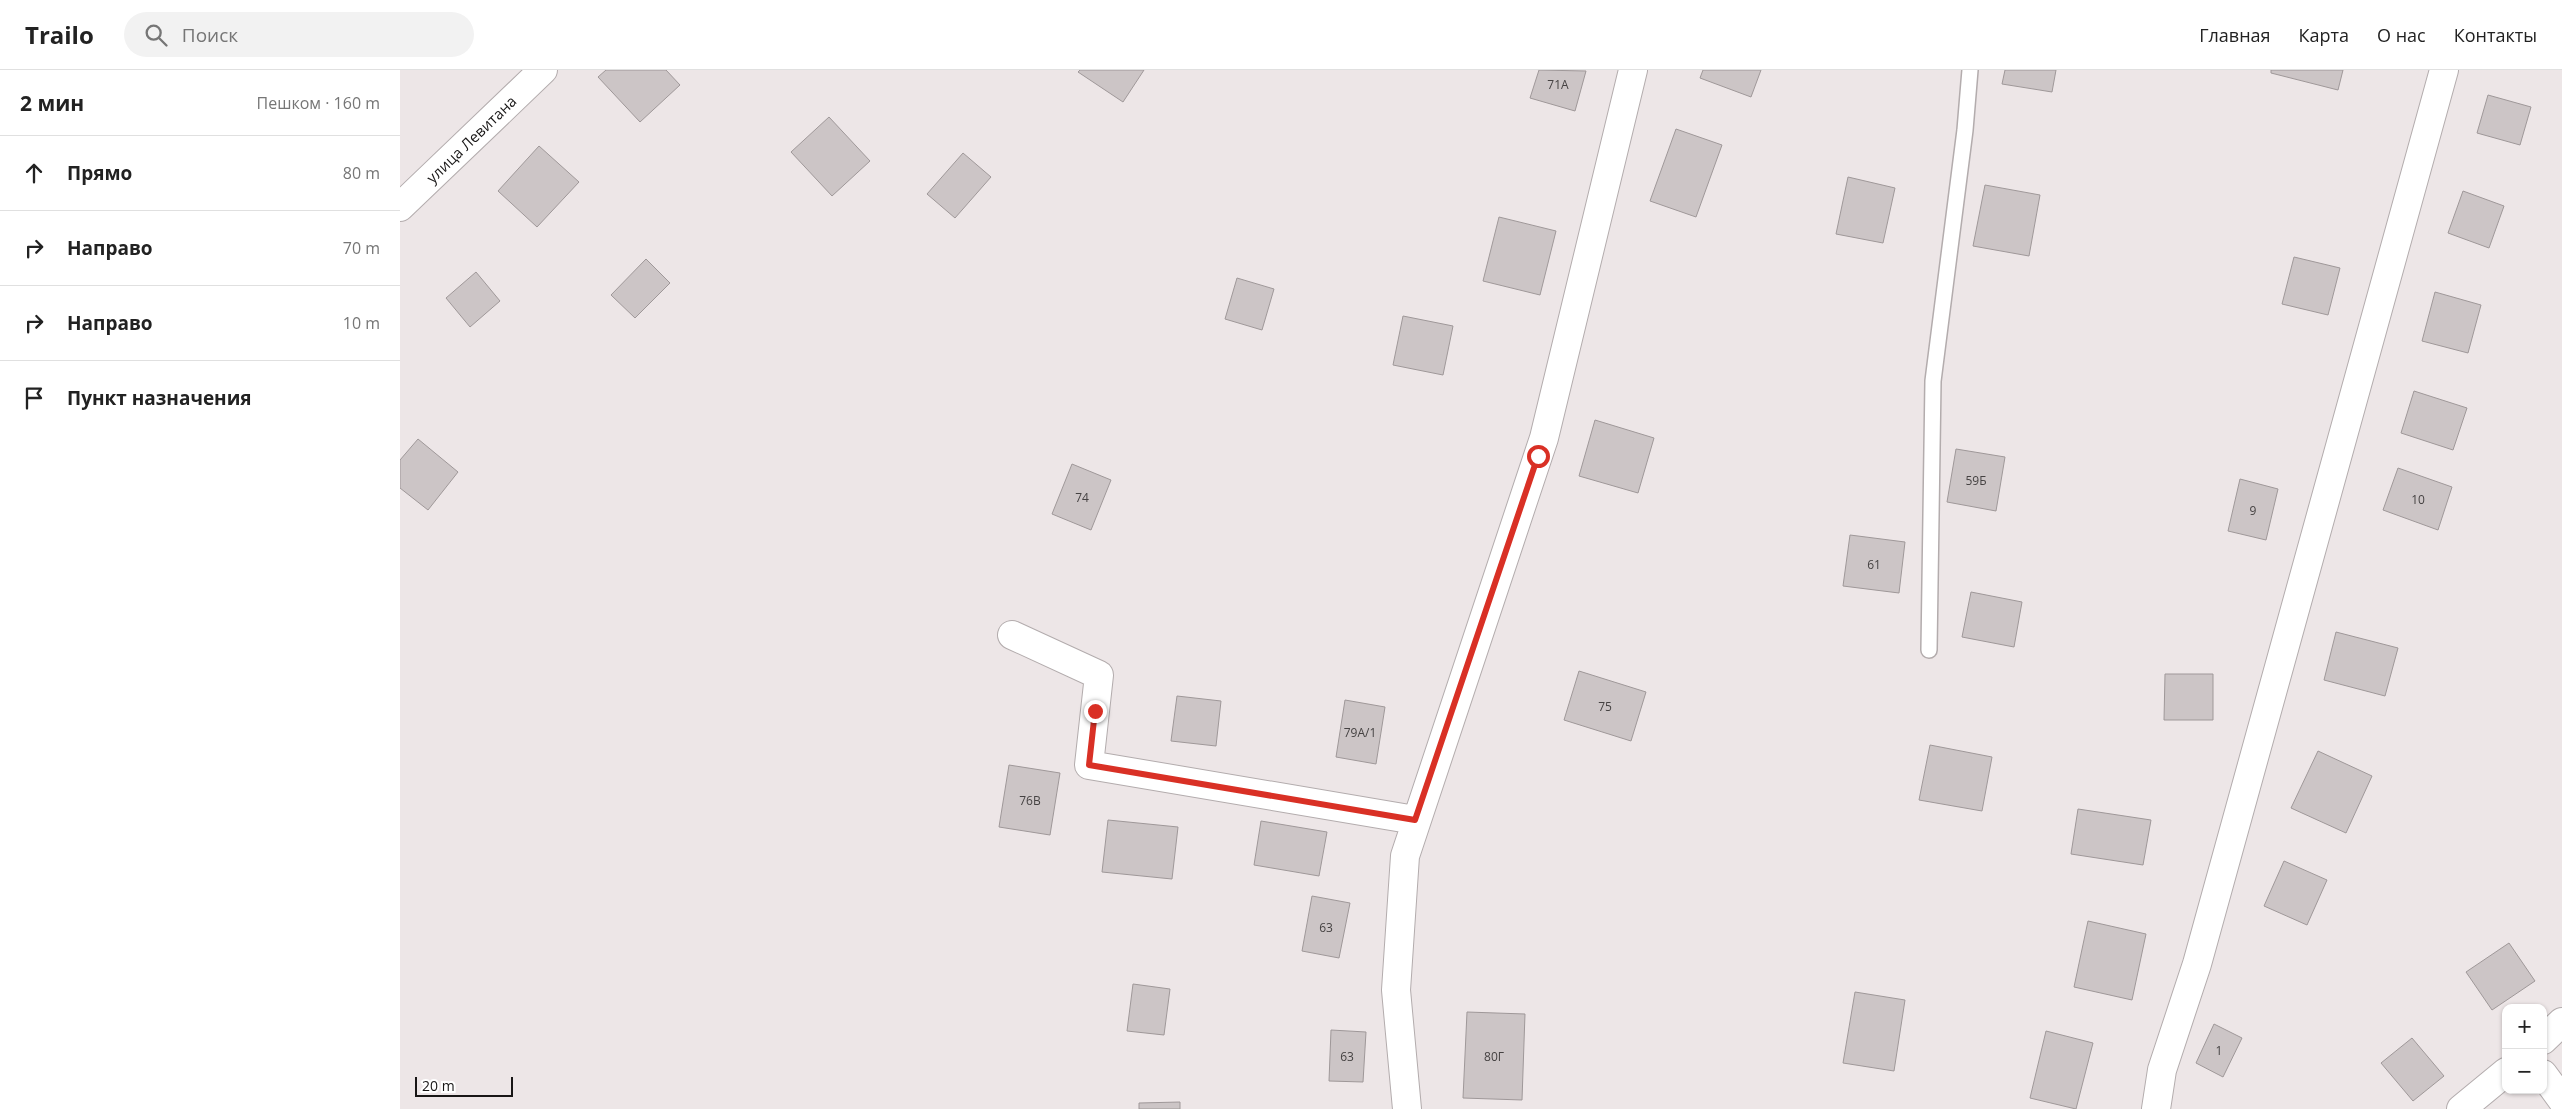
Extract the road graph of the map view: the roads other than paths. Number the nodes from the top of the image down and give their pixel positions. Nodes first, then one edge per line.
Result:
1 (543, 70) edge
2 (1632, 70) edge
3 (1970, 70) edge
4 (2444, 70) edge
5 (400, 207) edge
6 (1012, 635) dead end
7 (1929, 650) dead end
8 (1415, 820) junction
9 (2562, 1022) edge
10 (2547, 1036) edge
11 (2502, 1075) edge
12 (2547, 1079) edge
13 (2562, 1100) edge
14 (1407, 1109) edge
15 (2156, 1109) edge
16 (2461, 1109) edge

1 - 5 street, улица Левитана
2 - 8 street
3 - 7 lane
4 - 15 street
6 - 8 street
8 - 14 street
9 - 10 street
11 - 16 street
12 - 13 street

